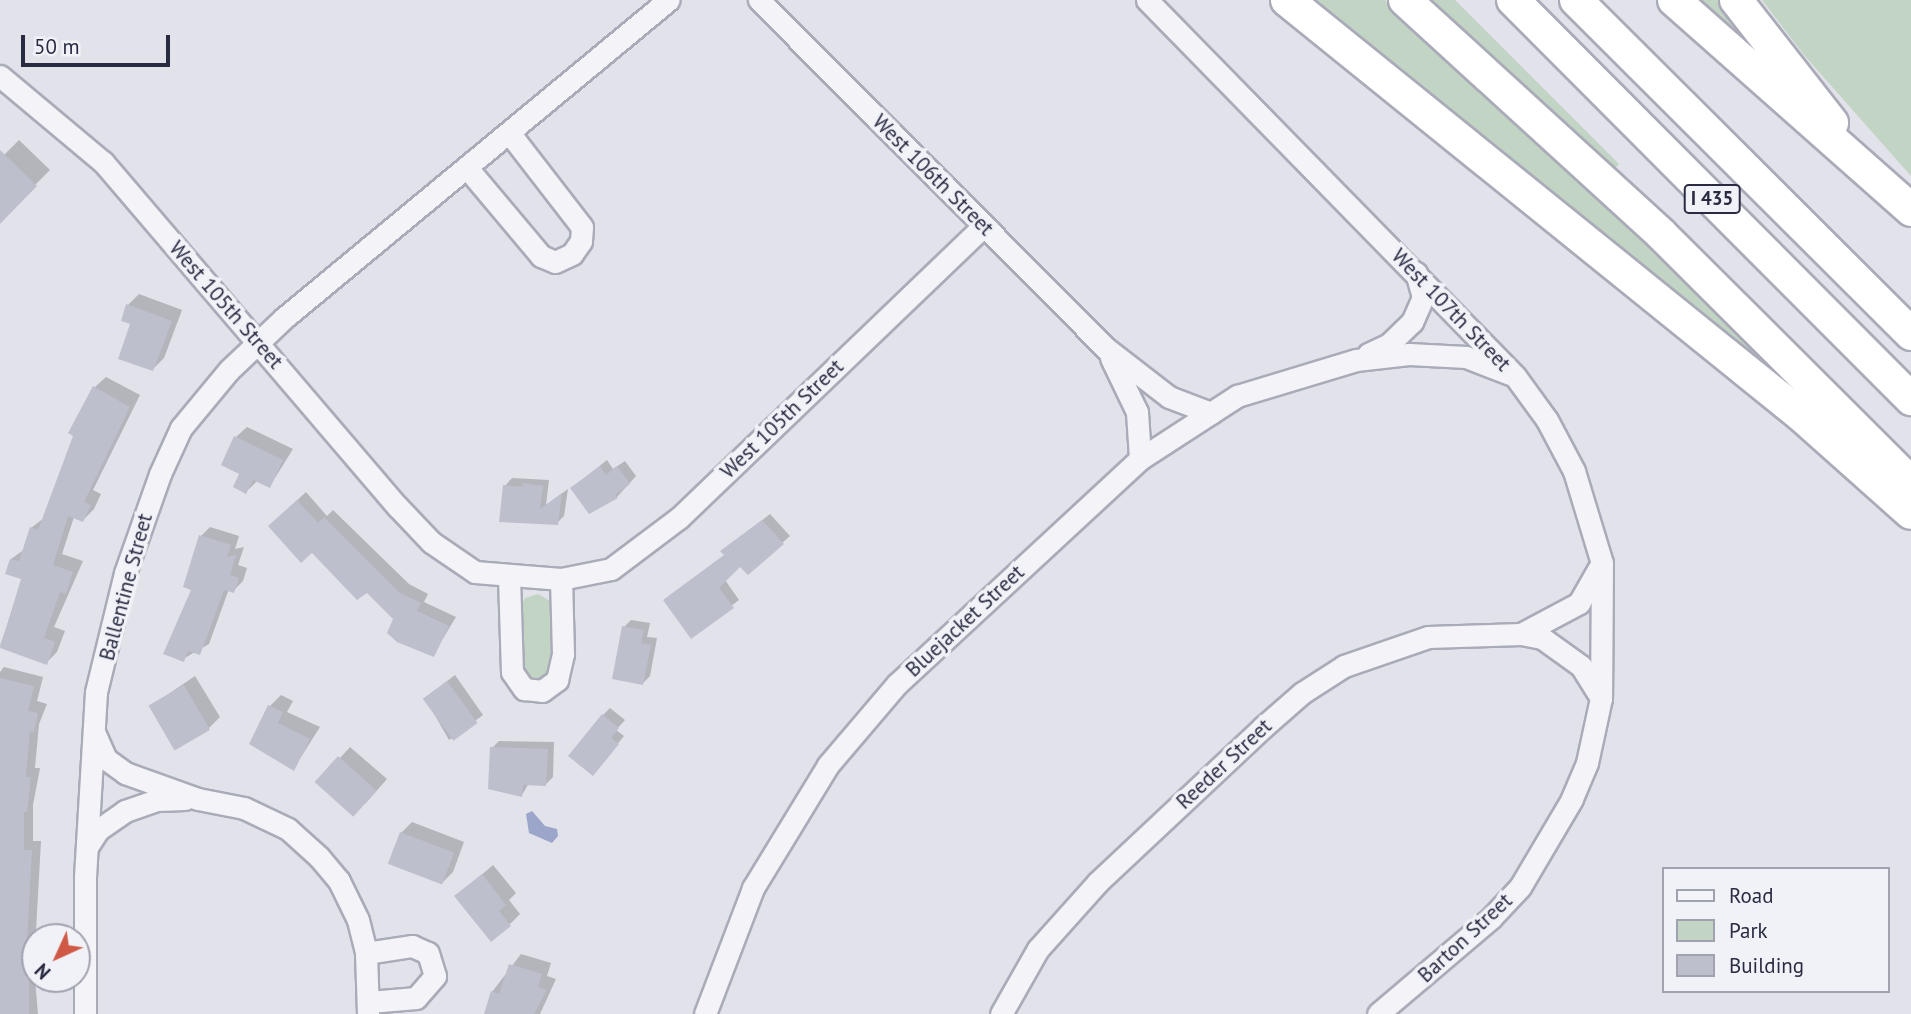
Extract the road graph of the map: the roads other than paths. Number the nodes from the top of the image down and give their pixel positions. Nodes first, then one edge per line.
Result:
1 (668, 0) edge
2 (759, 0) edge
3 (1147, 0) edge
4 (1287, 0) edge
5 (1405, 0) edge
6 (1513, 0) edge
7 (1576, 0) edge
8 (1674, 0) edge
9 (1736, 0) edge
10 (0, 76) edge
11 (511, 135) junction
12 (468, 169) junction
13 (1911, 209) edge
14 (984, 226) junction
15 (1416, 273) junction
16 (1911, 334) edge
17 (258, 342) junction
18 (1107, 349) junction
19 (1356, 360) junction
20 (1515, 376) junction
21 (1911, 399) edge
22 (1211, 413) junction
23 (1139, 459) junction
24 (1911, 483) edge
25 (1911, 513) edge
26 (1602, 563) junction
27 (509, 577) junction
28 (561, 579) junction
29 (1521, 634) junction
30 (1601, 698) junction
31 (92, 727) junction
32 (198, 799) junction
33 (87, 847) junction
34 (366, 953) junction
35 (368, 1008) edge
36 (85, 1014) edge
37 (705, 1014) edge
38 (1002, 1014) edge
39 (1378, 1014) edge

1 - 11 street, Ballentine Street
2 - 14 street, West 106th Street
3 - 15 street, West 107th Street
4 - 25 highway
5 - 24 highway
6 - 21 highway, I 435
7 - 16 highway, I 435
8 - 13 highway
9 - 13 highway
10 - 17 street, West 105th Street
11 - 12 street, Ballentine Street
11 - 12 street
12 - 17 street, Ballentine Street
14 - 18 street, West 106th Street
14 - 28 street, West 105th Street
15 - 19 street, Bluejacket Street
15 - 20 street, West 107th Street
17 - 27 street, West 105th Street
17 - 31 street, Ballentine Street
18 - 22 street, West 106th Street
18 - 23 street, West 106th Street
19 - 20 street, Bluejacket Street
19 - 22 street, Bluejacket Street
20 - 26 street, West 107th Street
22 - 23 street, Bluejacket Street
23 - 37 street, Bluejacket Street
26 - 29 street, Reeder Street
26 - 30 street, West 107th Street
27 - 28 street, West 105th Street
27 - 28 street
29 - 30 street, Reeder Street
29 - 38 street, Reeder Street
30 - 39 street, Barton Street
31 - 32 street
31 - 33 street, Ballentine Street
32 - 33 street
32 - 34 street
33 - 36 street, Ballentine Street
34 - 35 street
34 - 35 street

